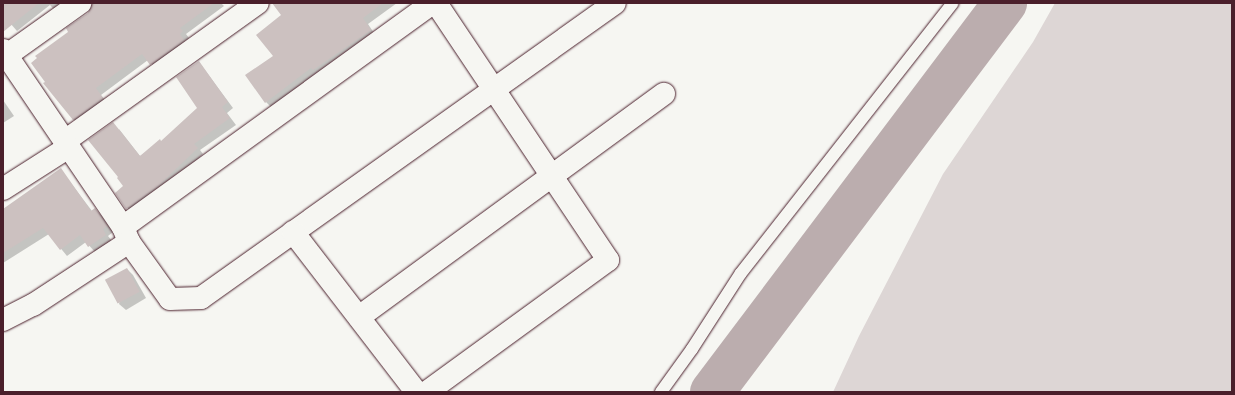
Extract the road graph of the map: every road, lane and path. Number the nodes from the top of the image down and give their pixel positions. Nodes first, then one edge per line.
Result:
1 (80, 3) edge
2 (258, 3) edge
3 (432, 3) edge
4 (436, 3) edge
5 (615, 3) edge
6 (953, 3) edge
7 (4, 55) edge
8 (494, 89) junction
9 (664, 94) dead end
10 (67, 144) junction
11 (552, 176) junction
12 (3, 189) edge
13 (293, 232) junction
14 (126, 234) junction
15 (359, 317) junction
16 (3, 320) edge
17 (416, 392) edge
18 (427, 392) edge
19 (661, 392) edge

1 - 7 street
2 - 10 street
3 - 14 street
4 - 8 street
5 - 8 street
6 - 19 lane
7 - 10 street
8 - 11 street
8 - 13 street
9 - 11 street
10 - 12 street
10 - 14 street
11 - 15 street
11 - 18 street
13 - 14 street
13 - 15 street
14 - 16 street
15 - 17 street

